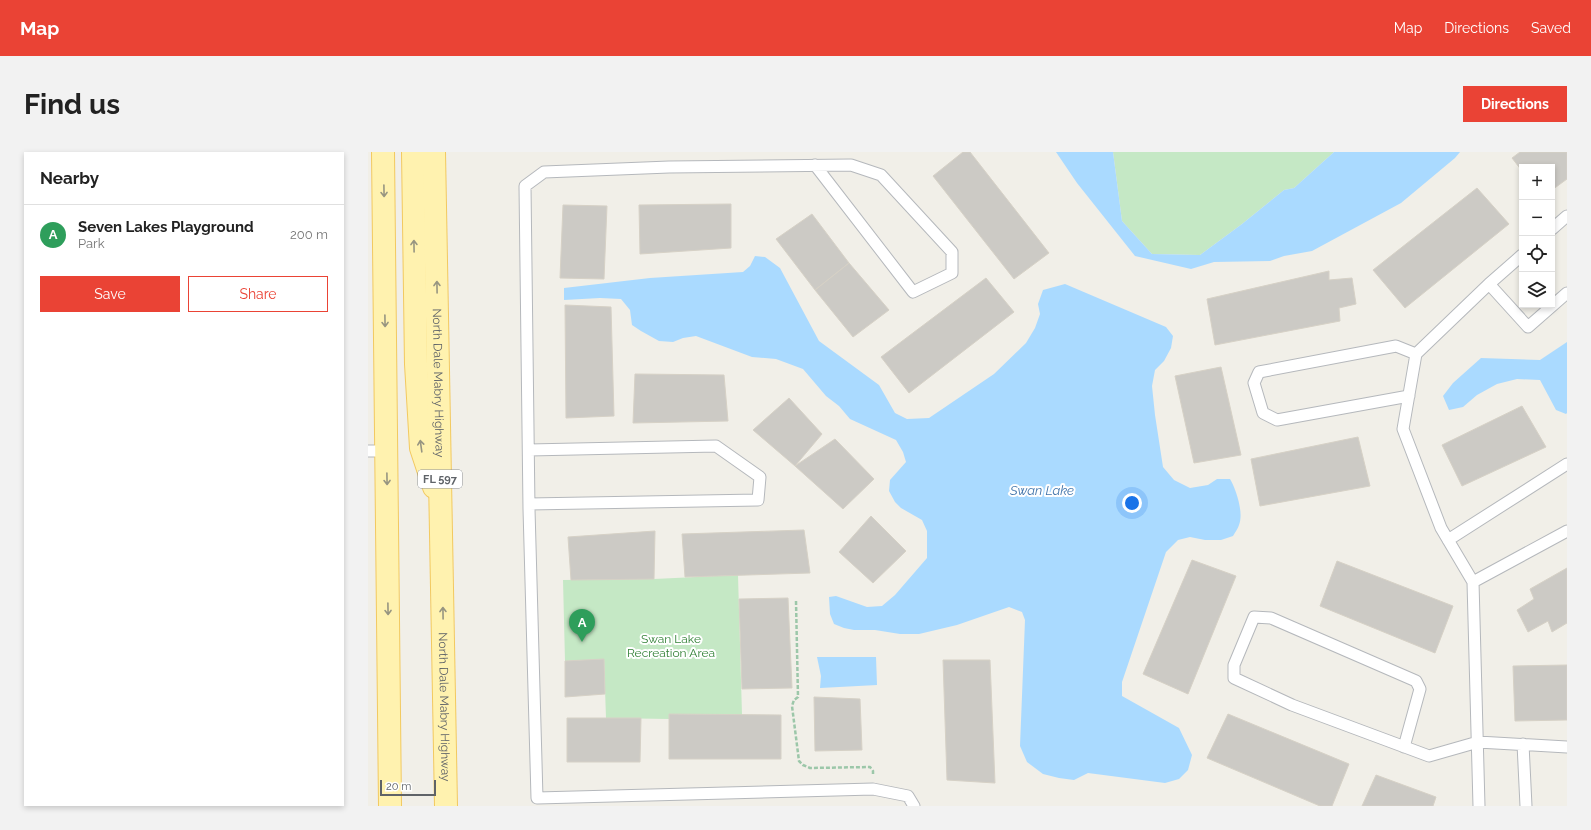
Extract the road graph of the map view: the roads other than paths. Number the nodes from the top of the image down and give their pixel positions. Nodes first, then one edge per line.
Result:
1 (383, 152) edge
2 (413, 152) edge
3 (434, 152) edge
4 (815, 165) junction
5 (1567, 216) edge
6 (1555, 226) edge
7 (1519, 258) edge
8 (1489, 284) junction
9 (1567, 293) edge
10 (1416, 354) junction
11 (1409, 396) junction
12 (528, 450) junction
13 (377, 451) edge
14 (1567, 464) edge
15 (529, 504) junction
16 (441, 510) junction
17 (1567, 531) edge
18 (1448, 540) junction
19 (1473, 582) junction
20 (1478, 742) junction
21 (1523, 744) junction
22 (1404, 747) junction
23 (1567, 747) edge
24 (390, 806) edge
25 (446, 806) edge
26 (914, 806) edge
27 (1479, 806) edge
28 (1526, 806) edge

1 -> 13 main road
16 -> 2 main road
16 -> 3 main road, North Dale Mabry Highway / FL 597
4 - 4 lane
4 - 12 lane
5 - 6 lane
7 - 8 lane
8 - 9 lane
8 - 10 lane
10 - 11 lane
10 - 11 lane
11 - 18 lane
12 - 15 lane
12 - 15 lane
13 -> 24 main road
14 - 18 lane
15 - 26 lane
25 -> 16 main road, North Dale Mabry Highway / FL 597
17 - 19 lane
18 - 19 lane
19 - 20 lane
20 - 21 lane
20 - 22 lane
20 - 27 lane
21 - 23 lane
21 - 28 lane
22 - 22 lane

